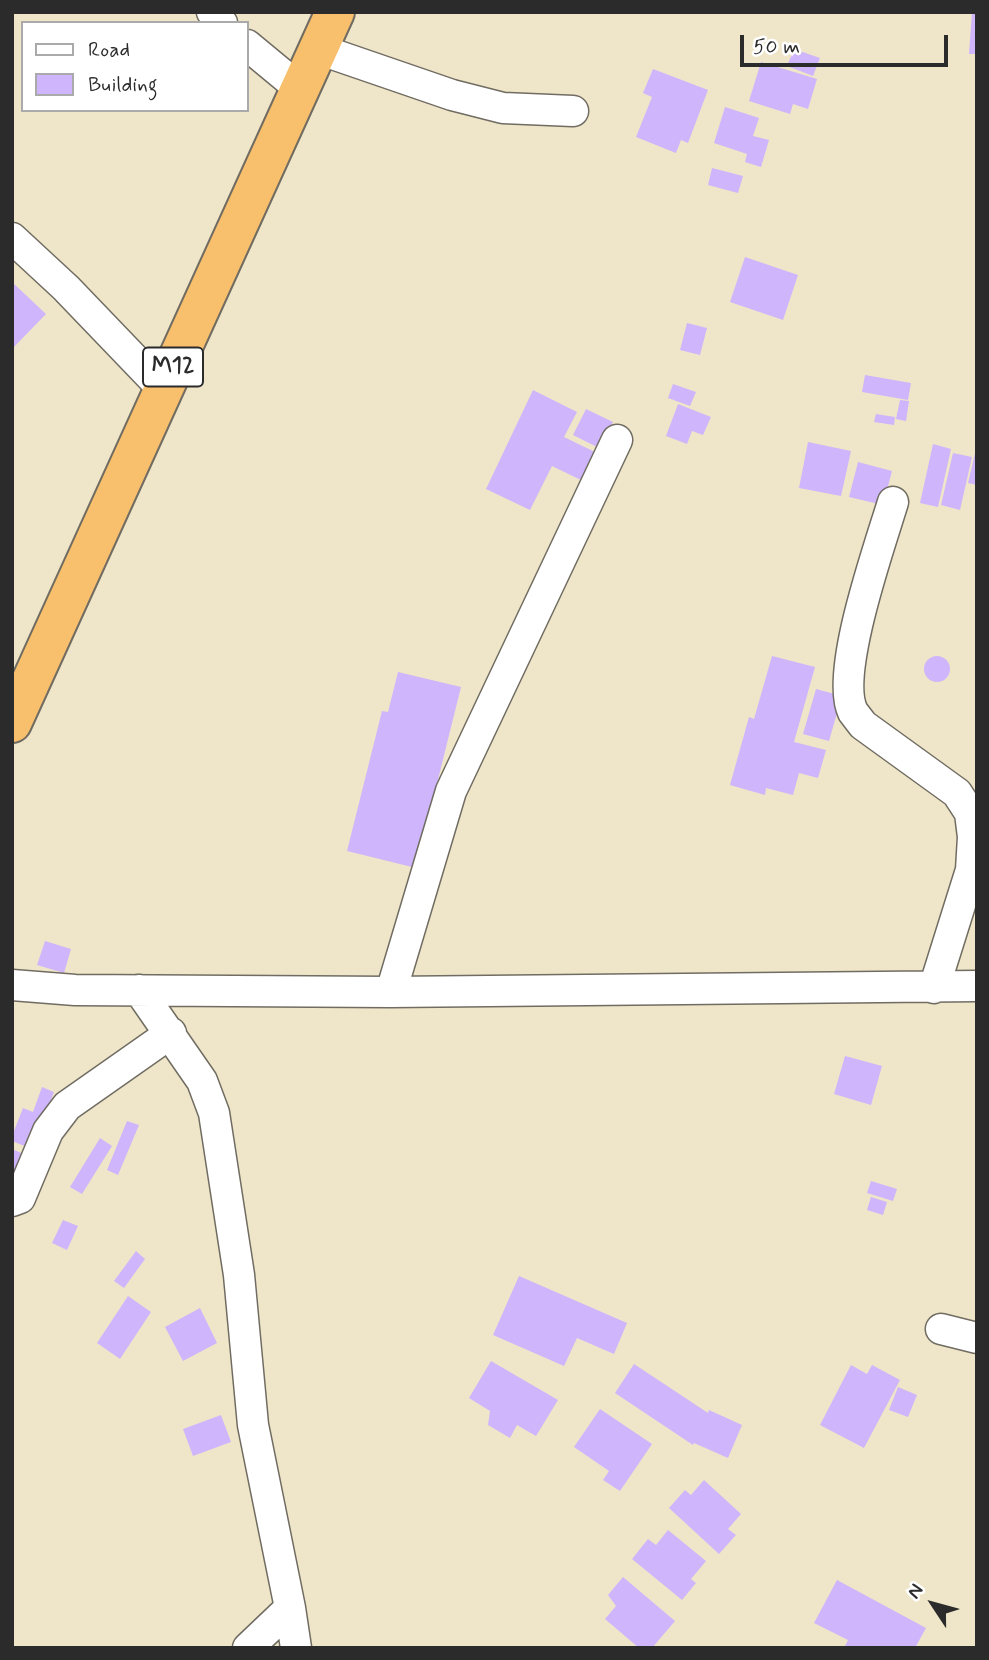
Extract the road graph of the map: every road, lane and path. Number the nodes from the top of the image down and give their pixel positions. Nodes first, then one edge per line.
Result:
1 (335, 12) edge
2 (248, 46) edge
3 (318, 49) junction
4 (299, 88) junction
5 (573, 111) dead end
6 (12, 239) edge
7 (163, 389) junction
8 (617, 440) dead end
9 (893, 502) dead end
10 (12, 723) edge
11 (977, 986) edge
12 (934, 988) junction
13 (13, 989) edge
14 (139, 990) junction
15 (391, 992) junction
16 (171, 1033) junction
17 (12, 1201) edge
18 (941, 1329) dead end
19 (977, 1338) edge
20 (290, 1608) junction
21 (248, 1648) edge
22 (296, 1648) edge

1 - 3 highway, M12
2 - 4 street
3 - 4 highway, M12
3 - 5 street
4 - 7 highway, M12
6 - 7 street
7 - 10 highway, M12
8 - 15 street
9 - 12 street
11 - 12 street
12 - 15 street
13 - 14 street
14 - 15 street
14 - 16 street
16 - 17 street
16 - 20 street
18 - 19 street
20 - 21 street
20 - 22 street

